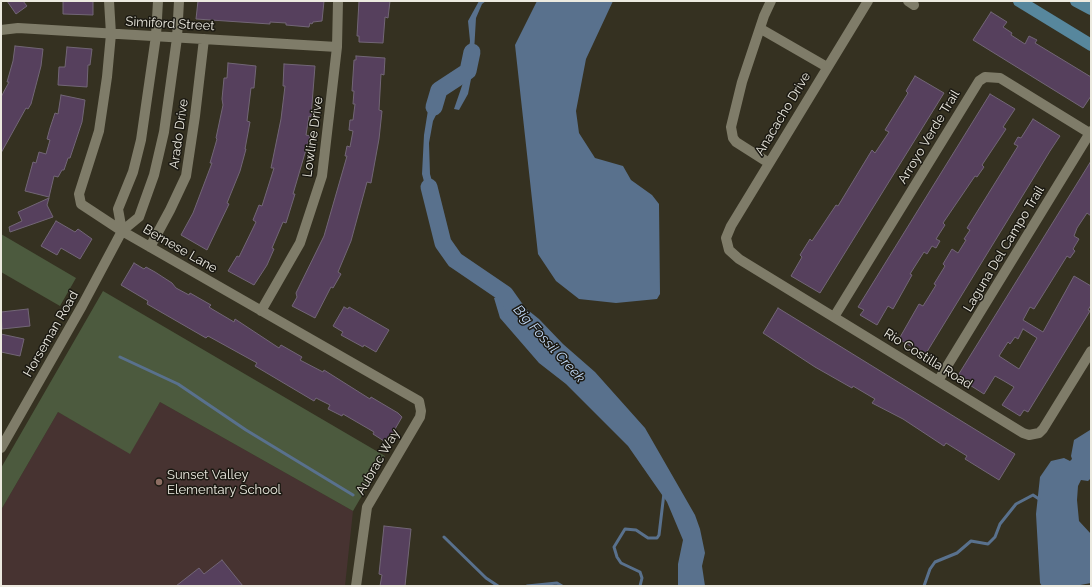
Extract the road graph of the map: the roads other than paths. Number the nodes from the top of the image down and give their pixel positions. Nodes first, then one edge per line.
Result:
1 (109, 1) edge
2 (158, 1) edge
3 (179, 1) edge
4 (338, 1) edge
5 (771, 1) edge
6 (868, 1) edge
7 (1019, 1) edge
8 (1076, 1) edge
9 (1091, 9) edge
10 (761, 29) junction
11 (1, 30) edge
12 (111, 34) junction
13 (156, 36) junction
14 (177, 38) junction
15 (204, 39) junction
16 (1091, 46) edge
17 (337, 47) junction
18 (827, 67) junction
19 (1091, 133) edge
20 (769, 163) junction
21 (122, 231) junction
22 (726, 244) joint
23 (150, 247) junction
24 (261, 311) junction
25 (834, 317) junction
26 (1091, 351) edge
27 (938, 381) junction
28 (419, 401) joint
29 (1, 448) edge
30 (356, 586) edge

1 - 12 street, Bernese Lane
2 - 13 street
3 - 14 street, Horseman Road
4 - 17 street, Lowline Drive
5 - 10 street
6 - 18 street, Anacacho Drive
7 - 16 main road
8 - 9 main road
10 - 18 street
10 - 20 street
11 - 12 street, Simiford Street
12 - 13 street, Simiford Street
12 - 21 street, Bernese Lane
13 - 14 street, Simiford Street
13 - 21 street
14 - 15 street, Simiford Street
14 - 21 street, Horseman Road
15 - 17 street, Simiford Street
15 - 23 street, Arado Drive
17 - 24 street, Lowline Drive
18 - 20 street, Anacacho Drive
19 - 25 street, Arroyo Verde Trail
19 - 27 street, Laguna Del Campo Trail
20 - 22 street, Anacacho Drive
21 - 23 street, Bernese Lane
21 - 29 street, Horseman Road
22 - 25 street, Rio Costilla Road
23 - 24 street, Bernese Lane
24 - 28 street, Bernese Lane
25 - 27 street, Rio Costilla Road
26 - 27 street, Rio Costilla Road
28 - 30 street, Aubrac Way

